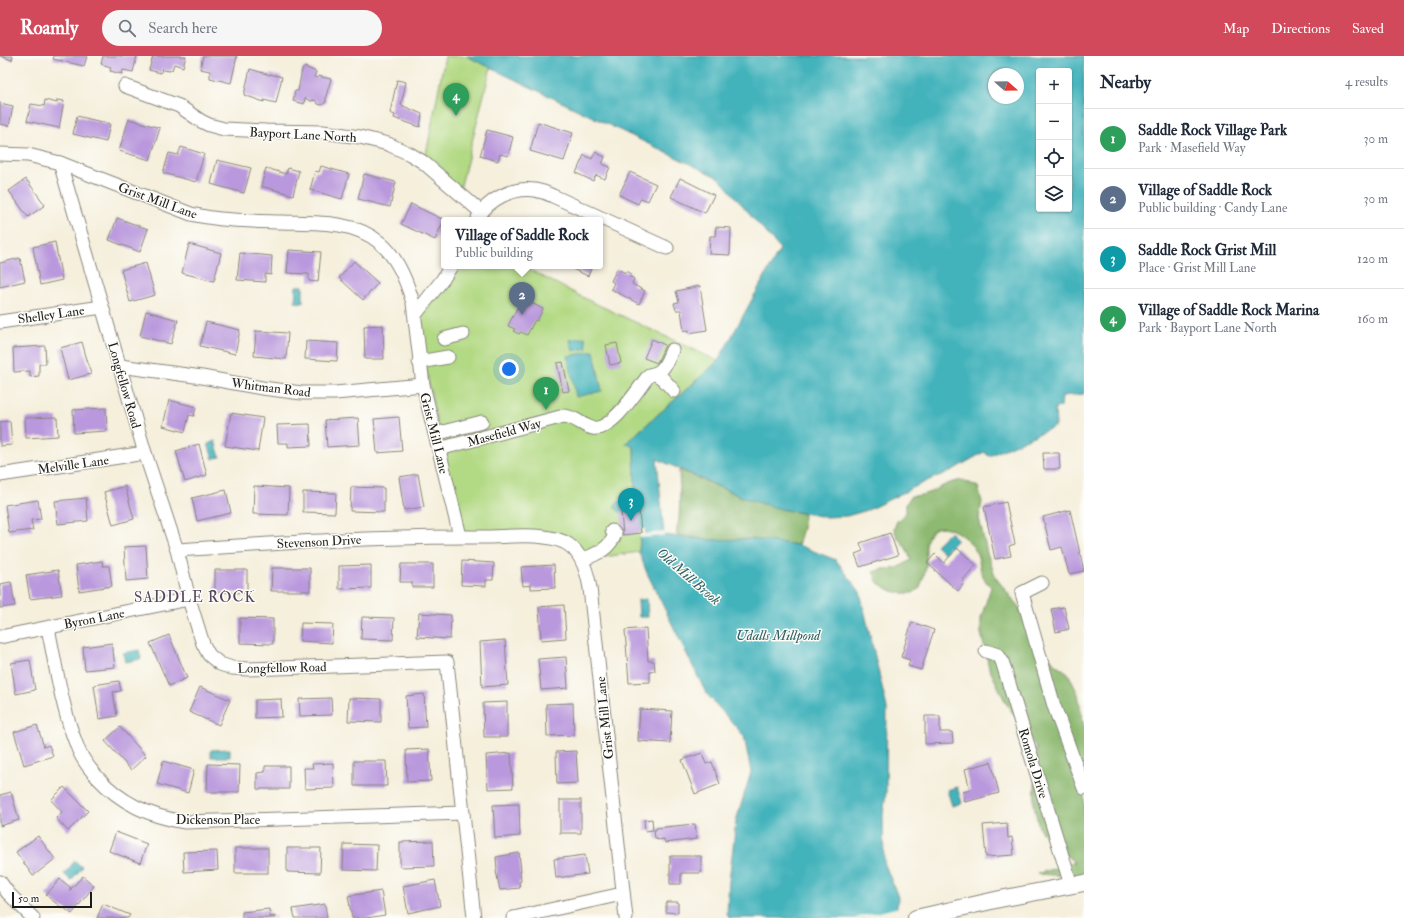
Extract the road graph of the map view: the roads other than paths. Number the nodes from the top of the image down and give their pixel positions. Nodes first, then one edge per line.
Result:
1 (125, 86) dead end
2 (0, 154) edge
3 (60, 163) junction
4 (479, 216) edge
5 (599, 217) edge
6 (603, 219) edge
7 (667, 248) dead end
8 (449, 269) edge
9 (102, 307) junction
10 (415, 315) junction
11 (0, 322) edge
12 (463, 334) dead end
13 (444, 339) dead end
14 (672, 350) dead end
15 (448, 357) dead end
16 (419, 362) junction
17 (120, 366) junction
18 (656, 374) junction
19 (423, 384) junction
20 (674, 392) dead end
21 (482, 422) dead end
22 (435, 434) junction
23 (439, 449) junction
24 (146, 453) junction
25 (0, 475) edge
26 (612, 531) dead end
27 (460, 536) junction
28 (178, 550) junction
29 (582, 560) junction
30 (1042, 584) dead end
31 (189, 599) junction
32 (48, 628) junction
33 (0, 637) edge
34 (986, 651) dead end
35 (1084, 788) edge
36 (463, 813) junction
37 (0, 882) edge
38 (1077, 884) edge
39 (622, 894) junction
40 (964, 913) edge
41 (920, 917) edge
42 (33, 918) edge
43 (474, 918) edge
44 (513, 918) edge
45 (626, 918) edge

1 - 4 street, Bayport Lane North
2 - 3 street, Grist Mill Lane
3 - 9 street, Longfellow Road
3 - 10 street, Grist Mill Lane
4 - 5 street
6 - 7 street
8 - 10 street
9 - 11 street, Shelley Lane
9 - 17 street, Longfellow Road
10 - 16 street, Grist Mill Lane
12 - 13 street
14 - 18 street, Masefield Way
15 - 16 street
16 - 19 street, Grist Mill Lane
17 - 19 street, Whitman Road
17 - 24 street, Longfellow Road
18 - 20 street
18 - 23 street, Masefield Way
19 - 22 street, Grist Mill Lane
21 - 22 street
22 - 23 street, Grist Mill Lane
23 - 27 street, Grist Mill Lane
24 - 25 street, Melville Lane
24 - 28 street, Longfellow Road
26 - 29 street
27 - 28 street, Stevenson Drive
27 - 29 street, Grist Mill Lane
28 - 31 street, Longfellow Road
29 - 39 street, Grist Mill Lane
30 - 35 street
31 - 32 street, Byron Lane
31 - 36 street, Longfellow Road
32 - 33 street, Byron Lane
32 - 36 street, Dickenson Place
34 - 38 street, Romola Drive
36 - 43 street, Longfellow Road
37 - 42 street
38 - 40 main road
39 - 44 street
39 - 45 street, Grist Mill Lane
40 - 41 main road

